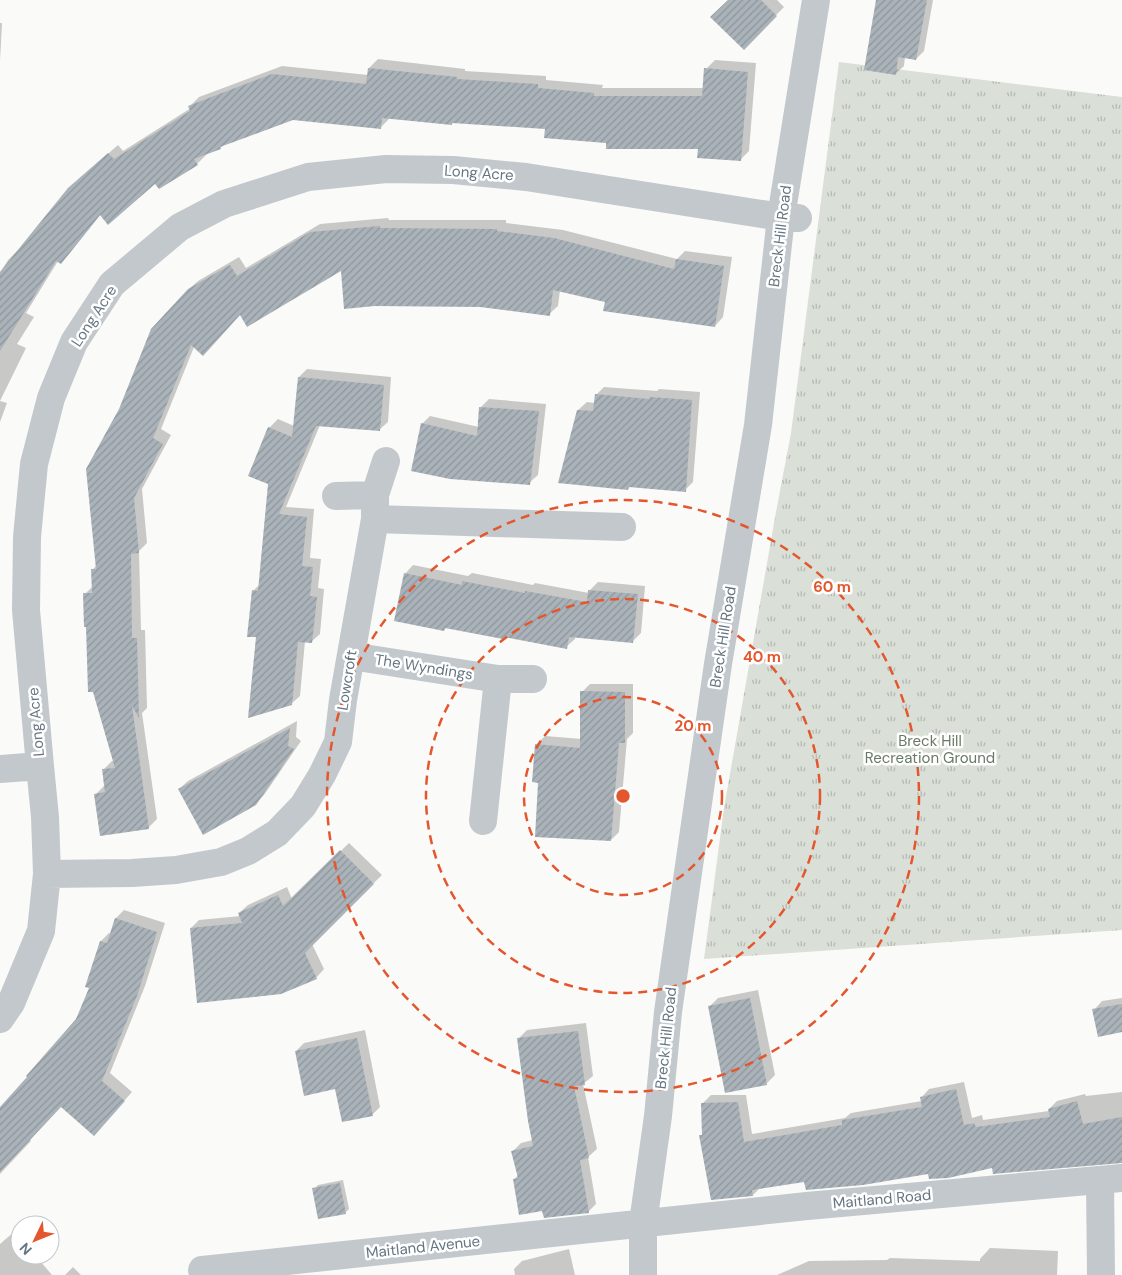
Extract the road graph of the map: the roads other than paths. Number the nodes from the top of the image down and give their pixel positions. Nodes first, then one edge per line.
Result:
1 (816, 0) edge
2 (790, 217) junction
3 (386, 461) dead end
4 (336, 496) dead end
5 (375, 507) junction
6 (622, 527) dead end
7 (351, 656) junction
8 (498, 679) junction
9 (533, 679) dead end
10 (40, 766) junction
11 (0, 769) edge
12 (483, 821) dead end
13 (47, 874) junction
14 (0, 1020) edge
15 (1111, 1179) edge
16 (643, 1223) junction
17 (202, 1270) dead end
18 (642, 1275) edge
19 (1101, 1275) edge

1 - 2 street, Breck Hill Road
2 - 10 street, Long Acre
2 - 16 street, Breck Hill Road
3 - 5 street, Lowcroft
4 - 5 street
5 - 6 street
5 - 7 street, Lowcroft
7 - 8 street, The Wyndings
7 - 13 street, Lowcroft
8 - 9 street, The Wyndings
8 - 12 street
10 - 11 street
10 - 13 street, Long Acre
13 - 14 street, Long Acre
15 - 16 street, Maitland Road
15 - 19 street
16 - 17 street, Maitland Avenue
16 - 18 street, Breck Hill Road

